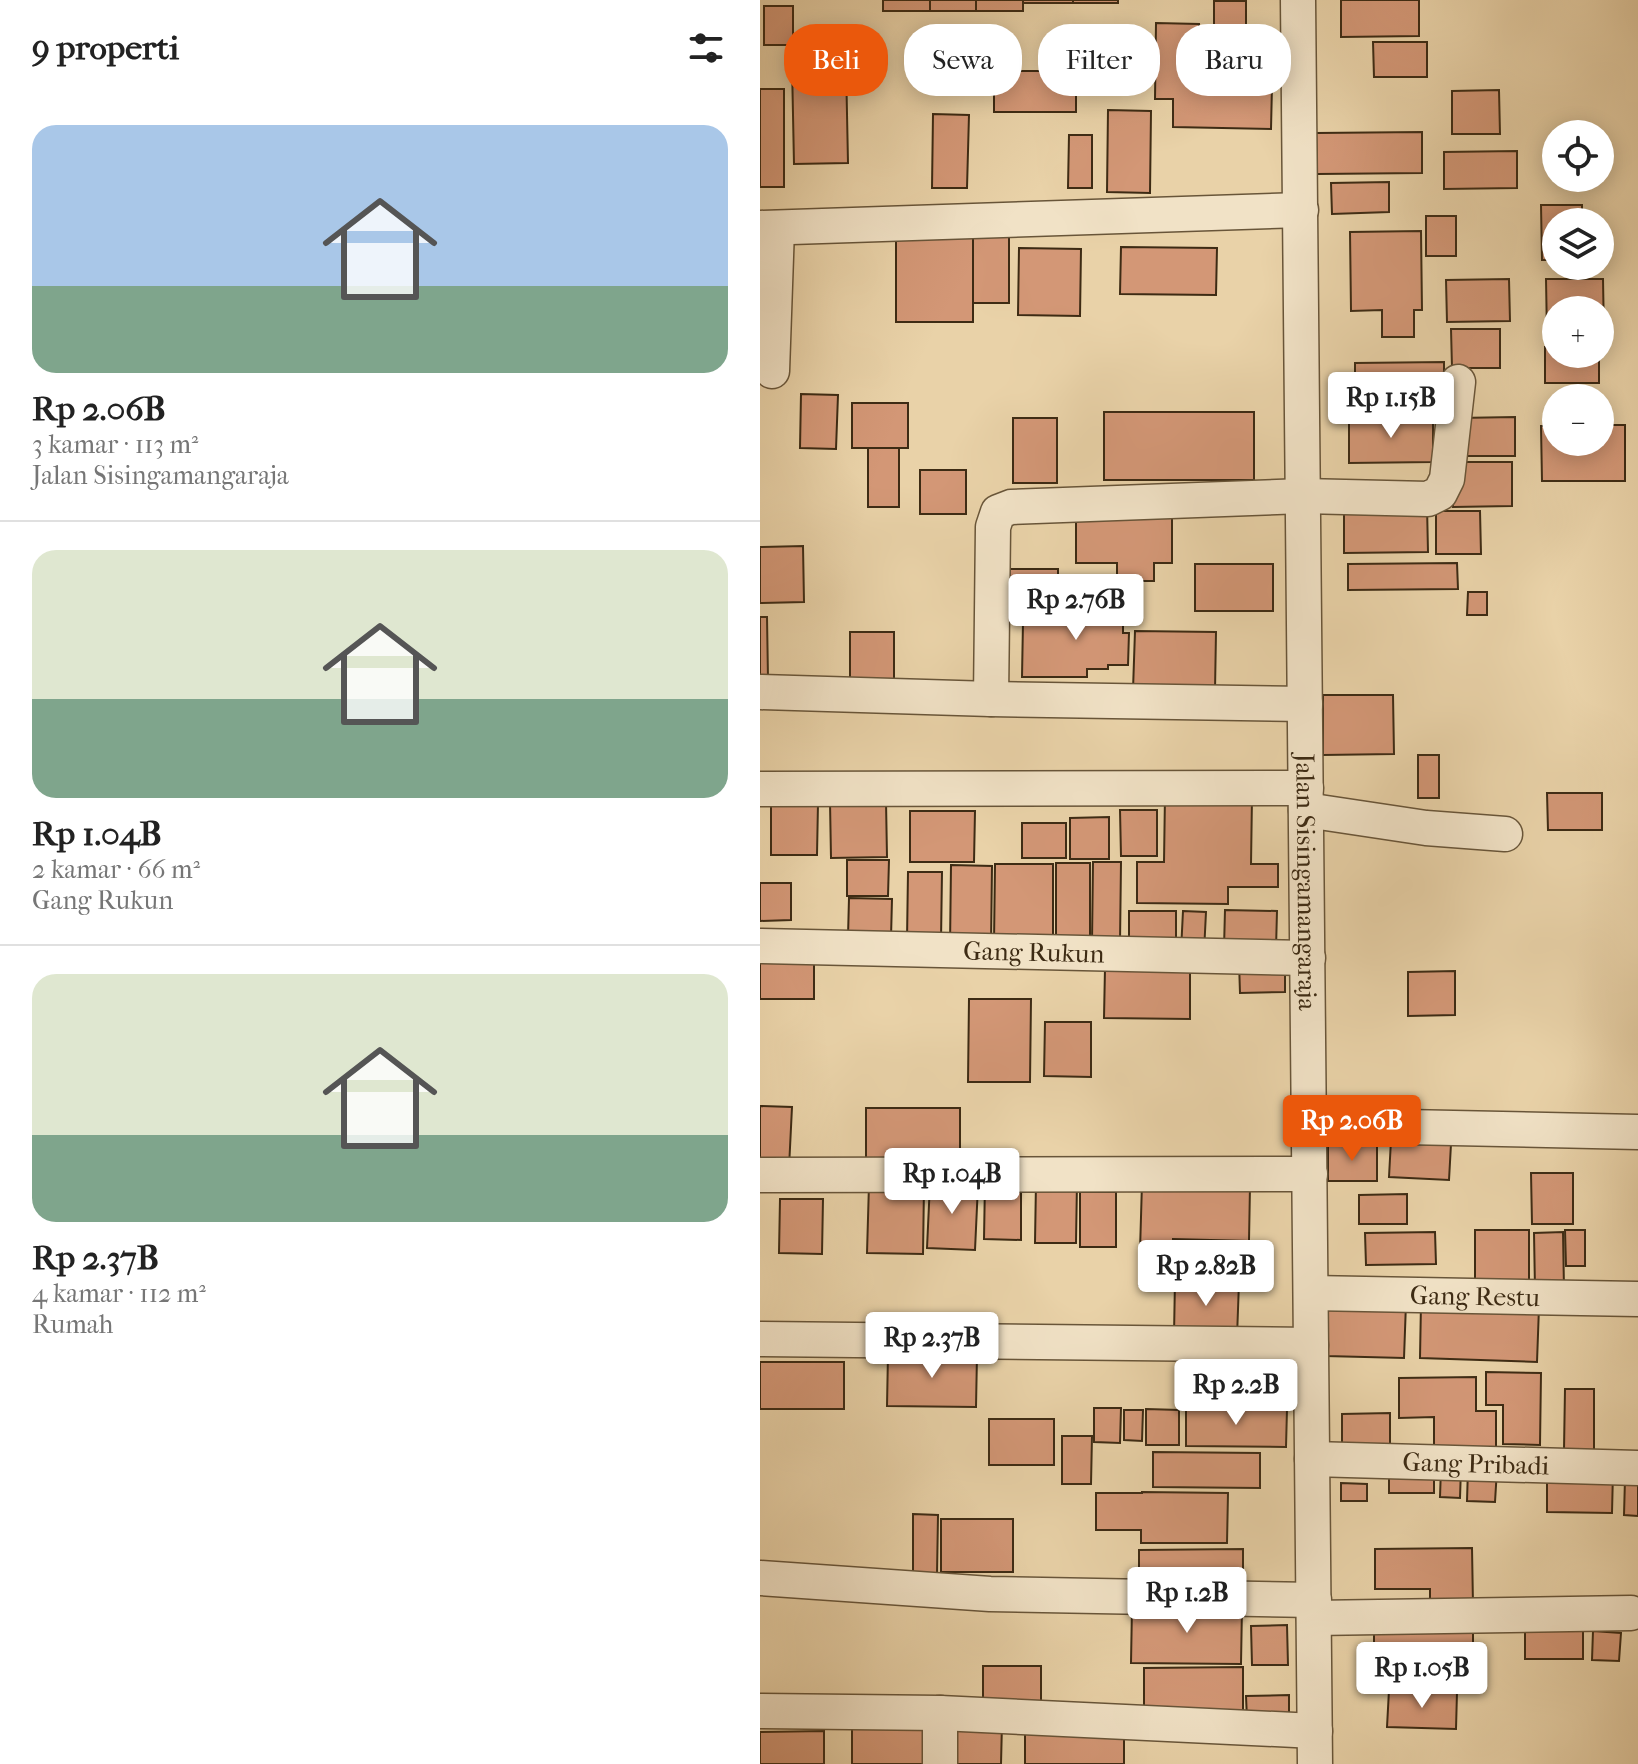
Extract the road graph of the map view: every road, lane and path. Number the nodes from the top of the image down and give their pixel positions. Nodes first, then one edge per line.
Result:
1 (1298, 0) edge
2 (1301, 210) junction
3 (769, 228) edge
4 (772, 371) dead end
5 (1458, 382) dead end
6 (1303, 496) junction
7 (760, 692) edge
8 (991, 699) junction
9 (1305, 704) junction
10 (760, 789) edge
11 (1306, 799) junction
12 (1505, 834) dead end
13 (760, 946) edge
14 (1308, 958) junction
15 (1309, 1125) junction
16 (1638, 1132) edge
17 (1310, 1174) junction
18 (760, 1175) edge
19 (1311, 1293) junction
20 (1638, 1299) edge
21 (760, 1339) edge
22 (1311, 1345) junction
23 (1312, 1459) junction
24 (1638, 1468) edge
25 (760, 1578) edge
26 (1314, 1609) junction
27 (1631, 1613) dead end
28 (760, 1711) edge
29 (940, 1713) junction
30 (1315, 1747) edge
31 (940, 1764) edge

1 - 2 street, Jalan Sisingamangaraja
2 - 3 street
2 - 6 street, Jalan Sisingamangaraja
3 - 4 street
5 - 6 street
6 - 8 street
6 - 9 street, Jalan Sisingamangaraja
7 - 8 street
8 - 9 street
9 - 11 street, Jalan Sisingamangaraja
10 - 11 street
11 - 12 street
11 - 14 street, Jalan Sisingamangaraja
13 - 14 street, Gang Rukun
14 - 15 street, Jalan Sisingamangaraja
15 - 16 street
15 - 17 street, Jalan Sisingamangaraja
17 - 18 street
17 - 19 street, Jalan Sisingamangaraja
19 - 20 street, Gang Restu
19 - 22 street, Jalan Sisingamangaraja
21 - 22 street
22 - 23 street, Jalan Sisingamangaraja
23 - 24 street, Gang Pribadi
23 - 26 street, Jalan Sisingamangaraja
25 - 26 street
26 - 27 street
26 - 30 street, Jalan Sisingamangaraja
28 - 29 street
29 - 30 street
29 - 31 street

